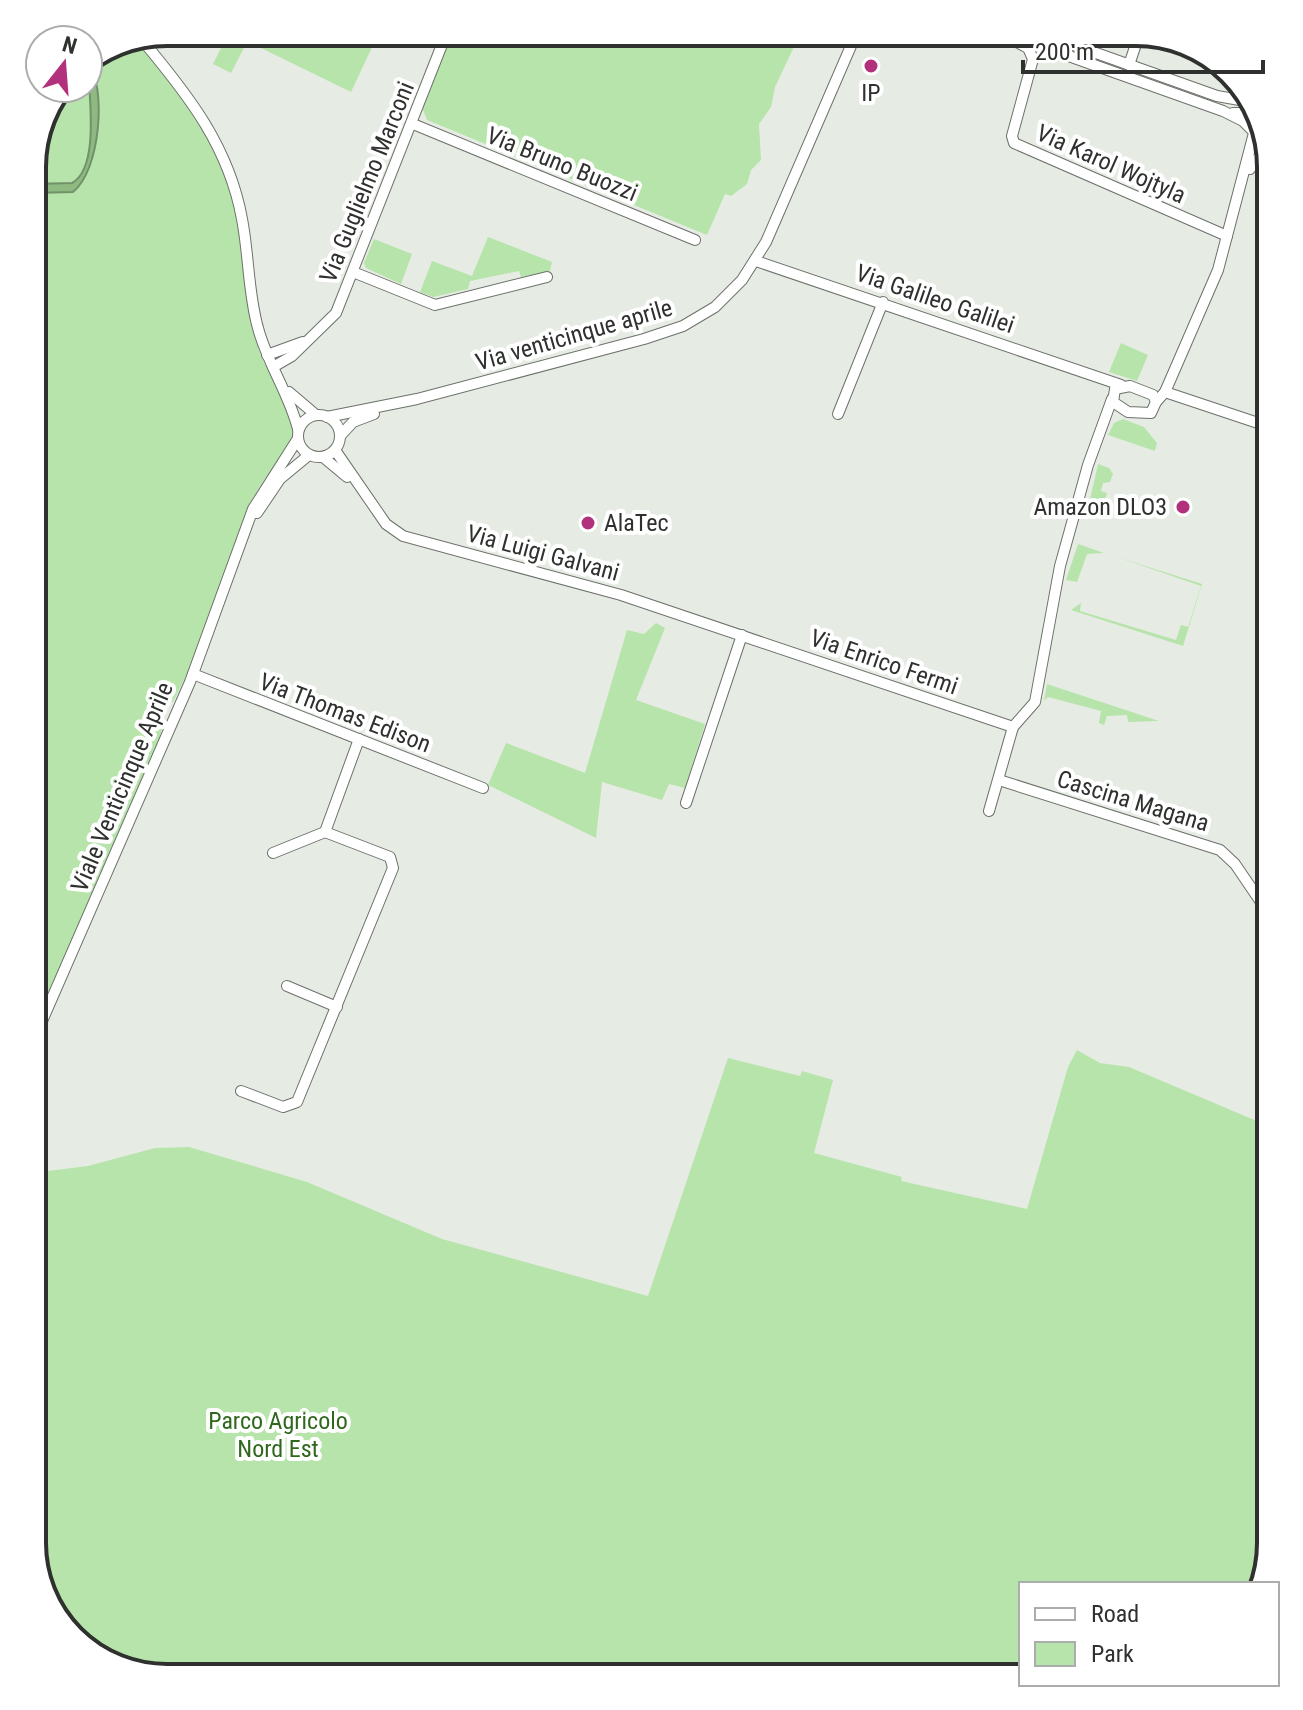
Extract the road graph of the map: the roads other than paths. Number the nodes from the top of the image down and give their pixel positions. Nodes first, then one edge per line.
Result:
1 (442, 46) edge
2 (851, 46) edge
3 (1024, 46) edge
4 (1044, 46) edge
5 (1076, 46) edge
6 (1135, 46) edge
7 (149, 48) edge
8 (1129, 65) junction
9 (1237, 99) edge
10 (1223, 111) junction
11 (1244, 113) edge
12 (413, 124) junction
13 (1251, 131) edge
14 (1255, 144) edge
15 (1256, 159) edge
16 (1246, 173) junction
17 (1227, 236) junction
18 (695, 240) dead end
19 (756, 261) junction
20 (353, 272) junction
21 (547, 277) dead end
22 (883, 302) junction
23 (313, 338) junction
24 (267, 355) junction
25 (273, 367) junction
26 (1171, 377) junction
27 (283, 384) junction
28 (1115, 392) junction
29 (1146, 392) junction
30 (1165, 392) junction
31 (417, 399) junction
32 (1156, 402) junction
33 (1123, 410) junction
34 (838, 414) dead end
35 (322, 416) junction
36 (1257, 423) edge
37 (1102, 426) junction
38 (298, 435) junction
39 (340, 436) junction
40 (335, 450) junction
41 (309, 455) junction
42 (323, 457) junction
43 (355, 484) junction
44 (242, 543) junction
45 (742, 635) junction
46 (193, 674) junction
47 (1013, 727) junction
48 (359, 739) junction
49 (999, 780) junction
50 (483, 788) dead end
51 (686, 803) dead end
52 (989, 811) dead end
53 (325, 832) junction
54 (273, 853) dead end
55 (1257, 896) edge
56 (287, 986) dead end
57 (337, 1007) junction
58 (46, 1012) edge
59 (241, 1091) dead end

1 - 12 street, Via Guglielmo Marconi
2 - 19 street, Via venticinque aprile
3 - 17 street, Via Karol Wojtyla
4 - 10 street
5 - 8 street
6 - 8 street
7 - 24 street
8 - 9 street
10 - 11 street
10 - 13 street
12 - 18 street, Via Bruno Buozzi
12 - 20 street, Via Guglielmo Marconi
14 - 16 street
15 - 16 street
16 - 17 street
17 - 26 street
19 - 22 street, Via Galileo Galilei
19 - 31 street, Via venticinque aprile
20 - 21 street
20 - 23 street, Via Guglielmo Marconi
22 - 28 street, Via Galileo Galilei
22 - 34 street
23 - 24 street
23 - 25 street, Via Guglielmo Marconi
24 - 25 street
25 - 27 street
26 - 29 street
26 - 30 street
27 - 35 street
27 - 38 street
28 - 29 street
28 - 33 street
28 - 37 street
29 - 32 street
30 - 32 street
30 - 36 street
31 - 35 street, Via venticinque aprile
31 - 39 street, Via venticinque aprile
32 - 33 street
33 - 37 street
35 - 38 street
35 - 39 street
37 - 47 street
38 - 41 street
38 - 44 street, Viale Venticinque Aprile
39 - 40 street
40 - 42 street
40 - 43 street, Via Luigi Galvani
41 - 42 street
41 - 44 street, Viale Venticinque Aprile
42 - 43 street, Via Luigi Galvani
43 - 45 street, Via Luigi Galvani
44 - 46 street, Viale Venticinque Aprile
45 - 47 street, Via Enrico Fermi
45 - 51 street
46 - 48 street, Via Thomas Edison
46 - 58 street, Viale Venticinque Aprile
47 - 49 street
48 - 50 street, Via Thomas Edison
48 - 53 street
49 - 52 street
49 - 55 street, Cascina Magana
53 - 54 street
53 - 57 street
56 - 57 street
57 - 59 street

